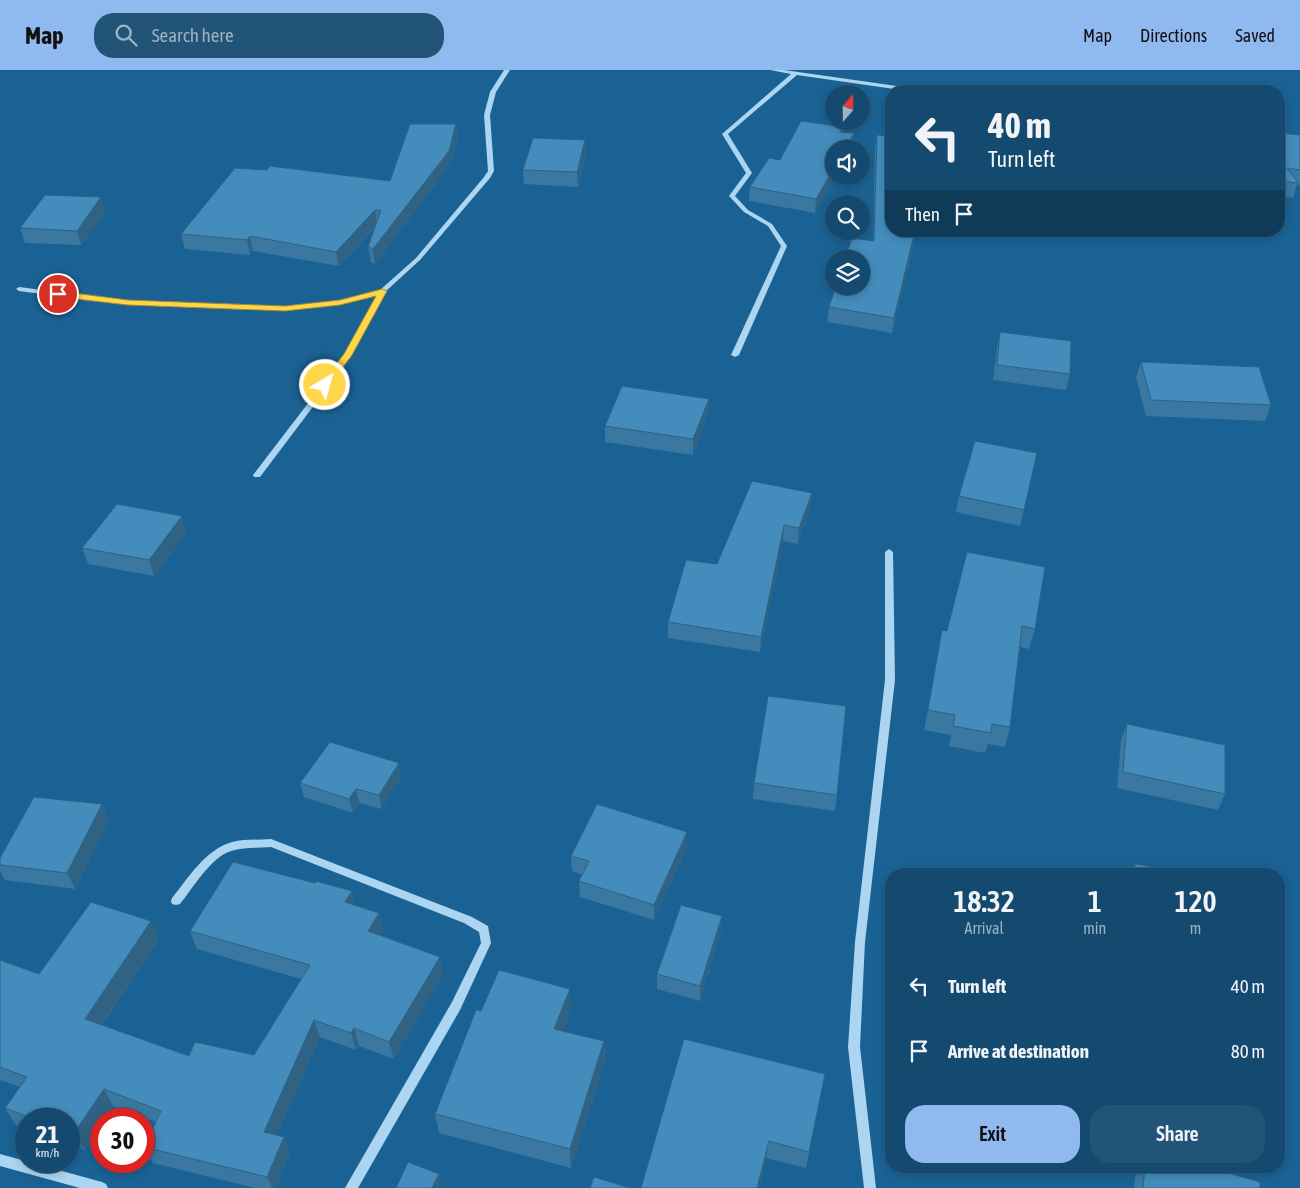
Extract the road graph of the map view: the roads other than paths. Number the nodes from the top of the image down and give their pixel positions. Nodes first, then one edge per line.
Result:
1 (508, 70) edge
2 (773, 70) edge
3 (795, 74) junction
4 (885, 86) edge
5 (19, 289) dead end
6 (382, 291) junction
7 (735, 354) dead end
8 (257, 475) dead end
9 (889, 552) dead end
10 (176, 901) dead end
11 (0, 1160) edge
12 (102, 1188) edge
13 (351, 1188) edge
14 (870, 1188) edge

1 - 6 street
2 - 3 street
3 - 4 street
3 - 7 street
5 - 6 street
6 - 8 street
9 - 14 street
10 - 13 street
11 - 12 street

